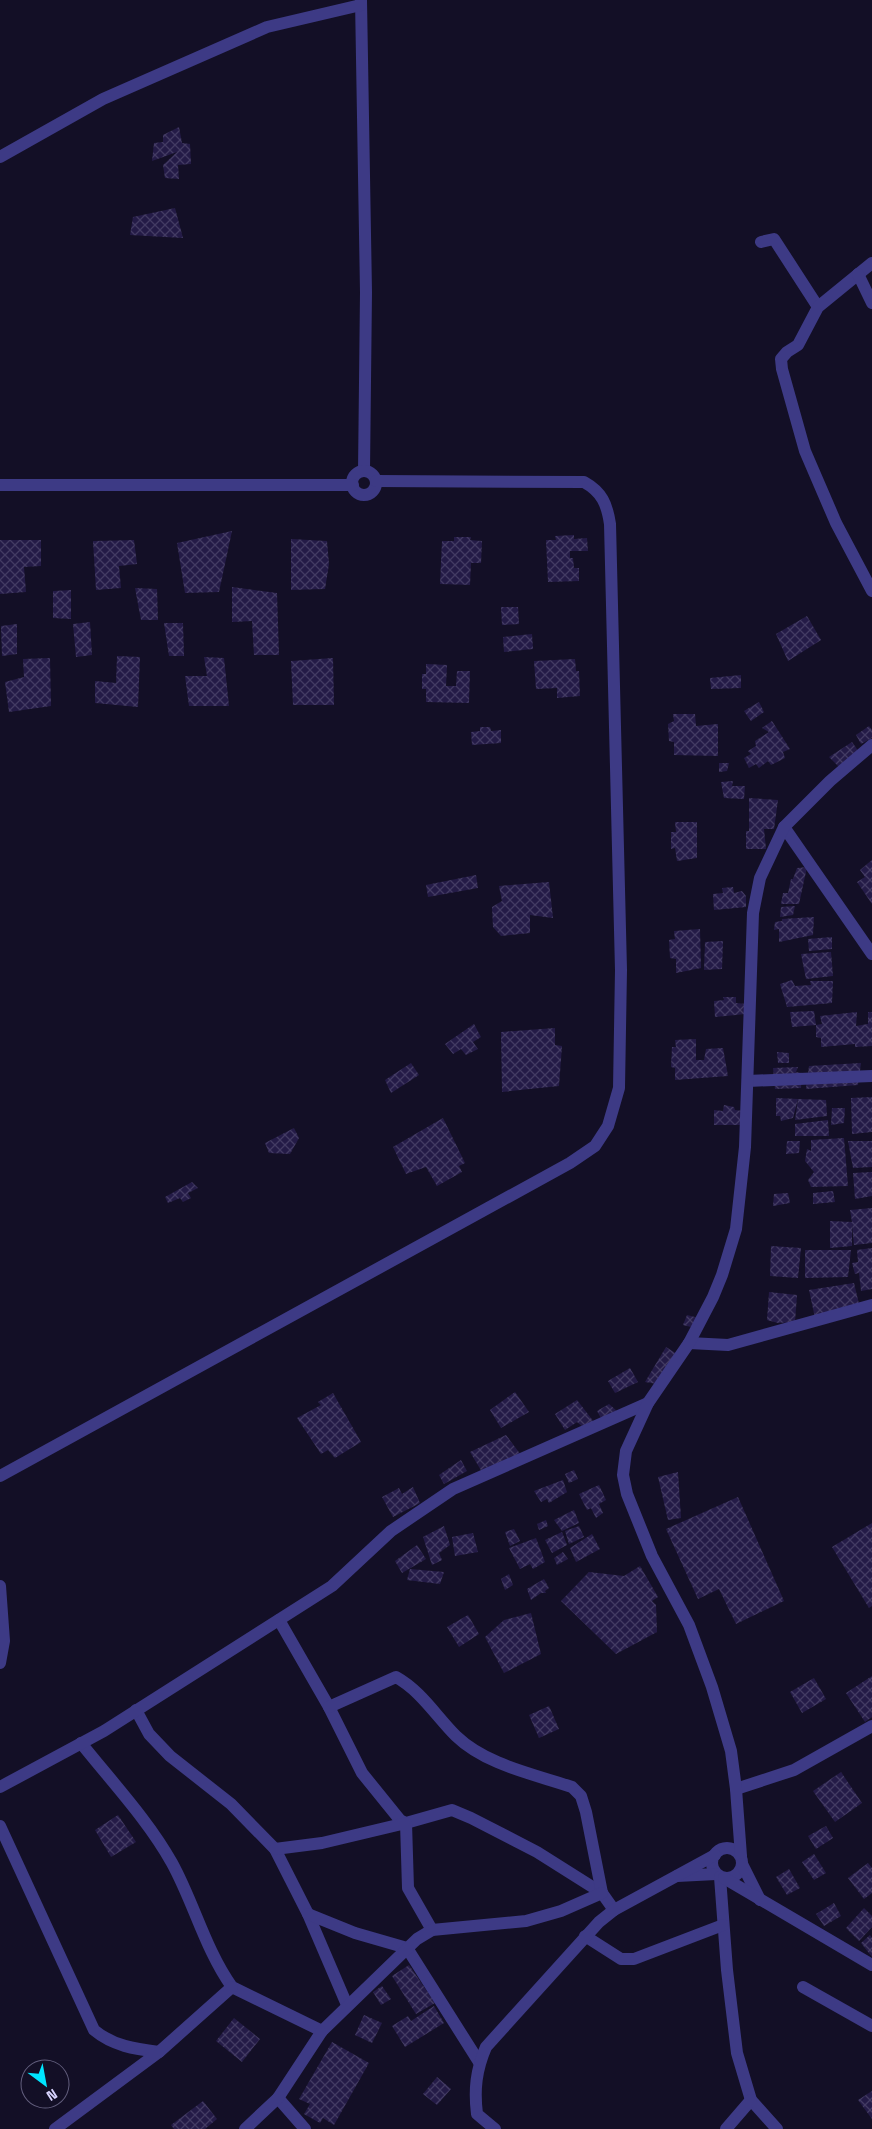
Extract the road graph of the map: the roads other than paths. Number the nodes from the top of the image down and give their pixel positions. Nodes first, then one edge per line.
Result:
1 (361, 3) edge
2 (0, 157) edge
3 (761, 242) dead end
4 (872, 263) edge
5 (858, 274) junction
6 (872, 303) edge
7 (818, 307) junction
8 (364, 471) junction
9 (376, 481) junction
10 (353, 485) junction
11 (0, 486) edge
12 (872, 591) edge
13 (872, 745) edge
14 (784, 827) junction
15 (872, 954) edge
16 (872, 1076) edge
17 (748, 1081) junction
18 (872, 1305) edge
19 (690, 1343) junction
20 (648, 1403) junction
21 (0, 1476) edge
22 (0, 1586) edge
23 (278, 1620) junction
24 (0, 1663) edge
25 (329, 1707) junction
26 (136, 1710) junction
27 (872, 1726) edge
28 (81, 1743) junction
29 (0, 1787) edge
30 (736, 1789) junction
31 (738, 1821) junction
32 (406, 1823) junction
33 (0, 1826) edge
34 (275, 1849) junction
35 (719, 1852) junction
36 (741, 1860) junction
37 (720, 1876) junction
38 (672, 1877) junction
39 (602, 1893) junction
40 (760, 1900) junction
41 (614, 1910) junction
42 (308, 1914) junction
43 (724, 1925) junction
44 (432, 1930) junction
45 (585, 1936) junction
46 (407, 1948) junction
47 (872, 1965) edge
48 (803, 1986) dead end
49 (232, 1987) junction
50 (347, 2005) junction
51 (872, 2026) edge
52 (322, 2032) junction
53 (158, 2052) junction
54 (479, 2062) junction
55 (278, 2098) junction
56 (751, 2100) junction
57 (477, 2114) junction
58 (55, 2129) edge
59 (245, 2129) edge
60 (305, 2129) edge
61 (477, 2129) edge
62 (495, 2129) edge
63 (726, 2129) edge
64 (777, 2129) edge

1 - 2 street
1 - 8 street
3 - 7 street
4 - 5 street
5 - 6 street
5 - 7 street
7 - 12 street
8 - 9 street
8 - 10 street
9 - 10 street
9 - 21 street
10 - 11 street
13 - 14 street
14 - 15 street
14 - 17 street
16 - 17 street
17 - 19 street
18 - 19 street
19 - 20 street
20 - 23 street
20 - 30 street
22 - 24 street
23 - 25 street
23 - 26 street
25 - 32 street
25 - 39 street
26 - 28 street
26 - 34 street
27 - 30 street
28 - 29 street
28 - 49 street
30 - 31 street
31 - 35 street
31 - 36 street
32 - 34 street
32 - 39 street
32 - 44 street
33 - 53 street
34 - 42 street
35 - 36 street
35 - 37 street
35 - 38 street
36 - 37 street
36 - 40 street
37 - 38 street
37 - 40 street
37 - 43 street
38 - 41 street
39 - 41 street
39 - 44 street
40 - 47 street
41 - 45 street
42 - 46 street
42 - 50 street
43 - 45 street
43 - 56 street
44 - 46 street
45 - 54 street
46 - 50 street
46 - 54 street
48 - 51 street
49 - 52 street
49 - 53 street
50 - 52 street
52 - 55 street
53 - 58 street
54 - 57 street
55 - 59 street
55 - 60 street
56 - 63 street
56 - 64 street
57 - 61 street
57 - 62 street

